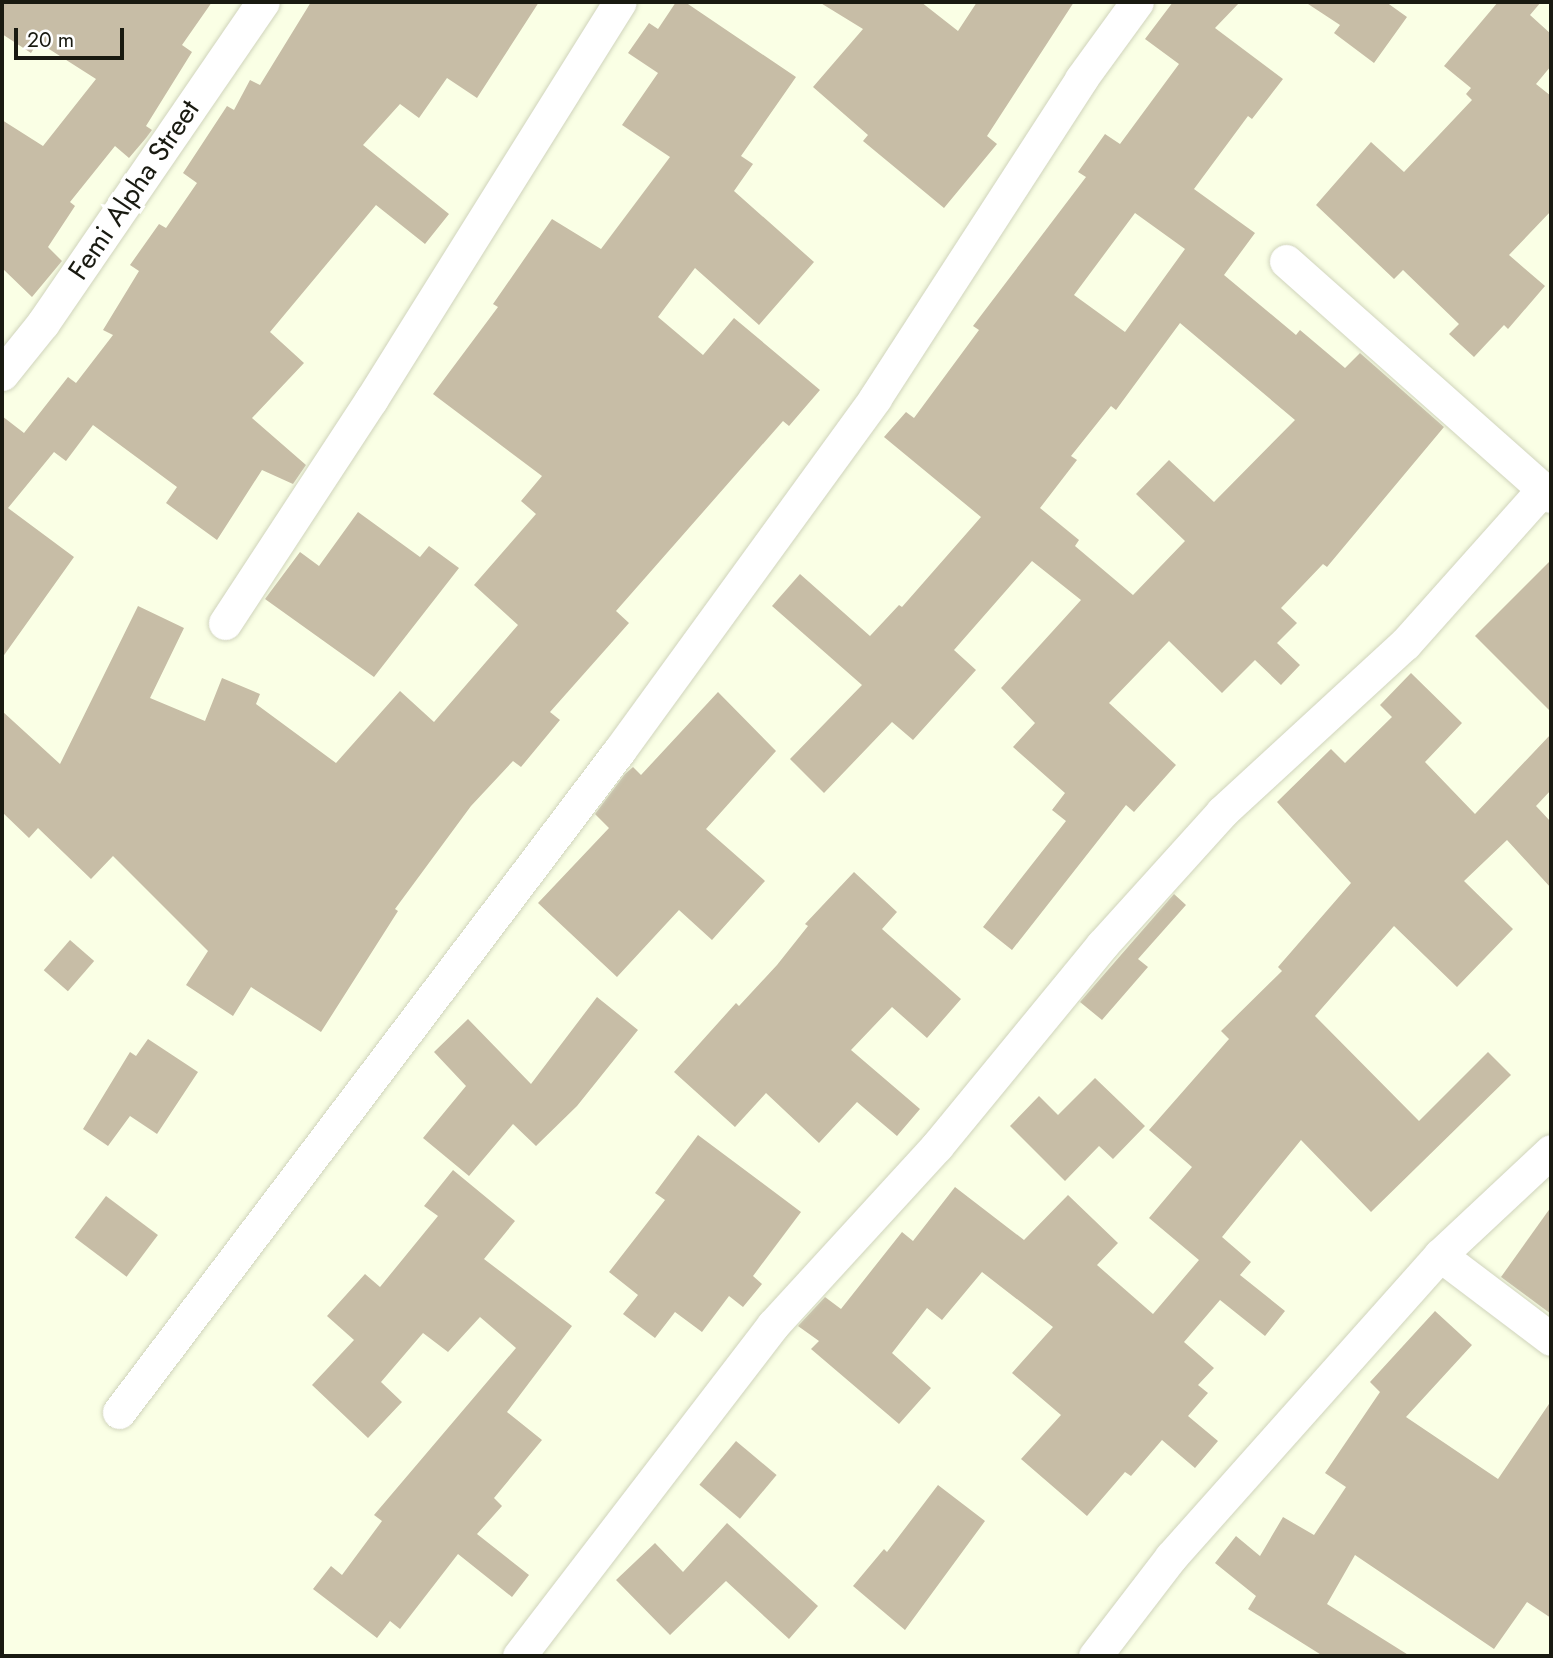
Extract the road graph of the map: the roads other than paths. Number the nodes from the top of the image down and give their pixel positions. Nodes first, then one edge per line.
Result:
1 (262, 2) edge
2 (620, 2) edge
3 (1137, 2) edge
4 (1286, 261) dead end
5 (2, 374) edge
6 (1547, 493) edge
7 (225, 623) dead end
8 (1551, 1151) edge
9 (1440, 1255) junction
10 (1551, 1339) edge
11 (119, 1412) dead end
12 (519, 1656) edge
13 (1095, 1656) edge

1 - 5 street, Femi Alpha Street
2 - 7 street
3 - 11 street
4 - 6 street
6 - 12 street
8 - 9 street
9 - 10 street
9 - 13 street

